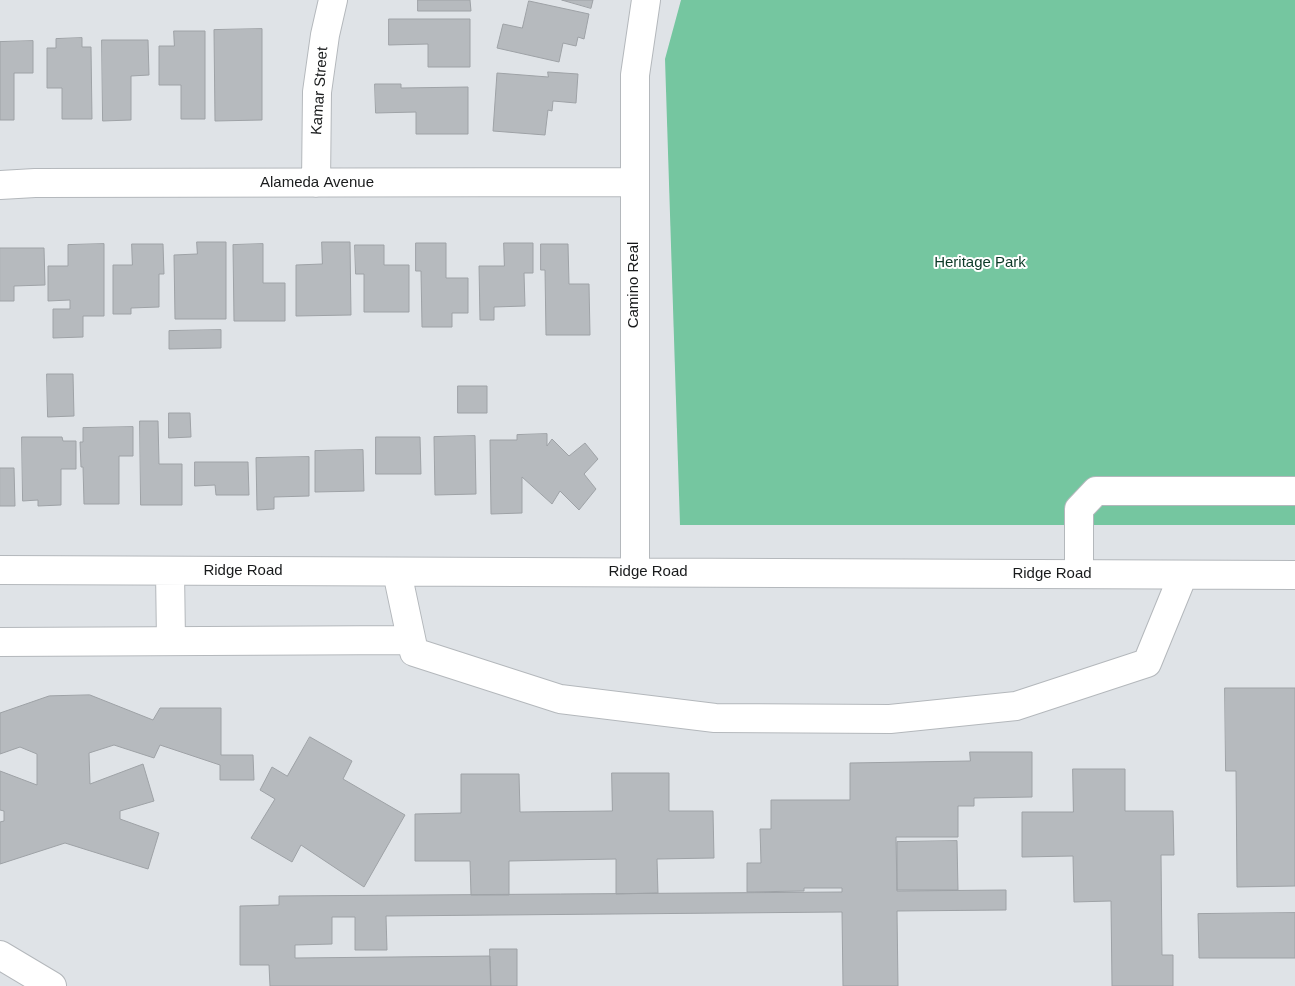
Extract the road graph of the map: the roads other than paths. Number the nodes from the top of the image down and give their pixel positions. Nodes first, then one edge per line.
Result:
1 (333, 0) edge
2 (646, 0) edge
3 (634, 182) junction
4 (316, 184) junction
5 (0, 185) edge
6 (1295, 492) edge
7 (0, 570) edge
8 (170, 571) junction
9 (397, 572) junction
10 (635, 572) junction
11 (1078, 574) junction
12 (1184, 575) junction
13 (1295, 575) edge
14 (411, 640) junction
15 (171, 641) junction
16 (0, 642) edge
17 (0, 955) edge
18 (52, 986) edge

1 - 4 street, Kamar Street
2 - 3 street, Camino Real
3 - 4 street, Alameda Avenue
3 - 10 street, Camino Real
4 - 5 street, Alameda Avenue
6 - 11 street
7 - 8 street, Ridge Road
8 - 9 street, Ridge Road
8 - 15 street
9 - 10 street, Ridge Road
9 - 14 street
10 - 11 street, Ridge Road
11 - 12 street, Ridge Road
12 - 13 street, Ridge Road
12 - 14 street
14 - 15 street
15 - 16 street
17 - 18 street

